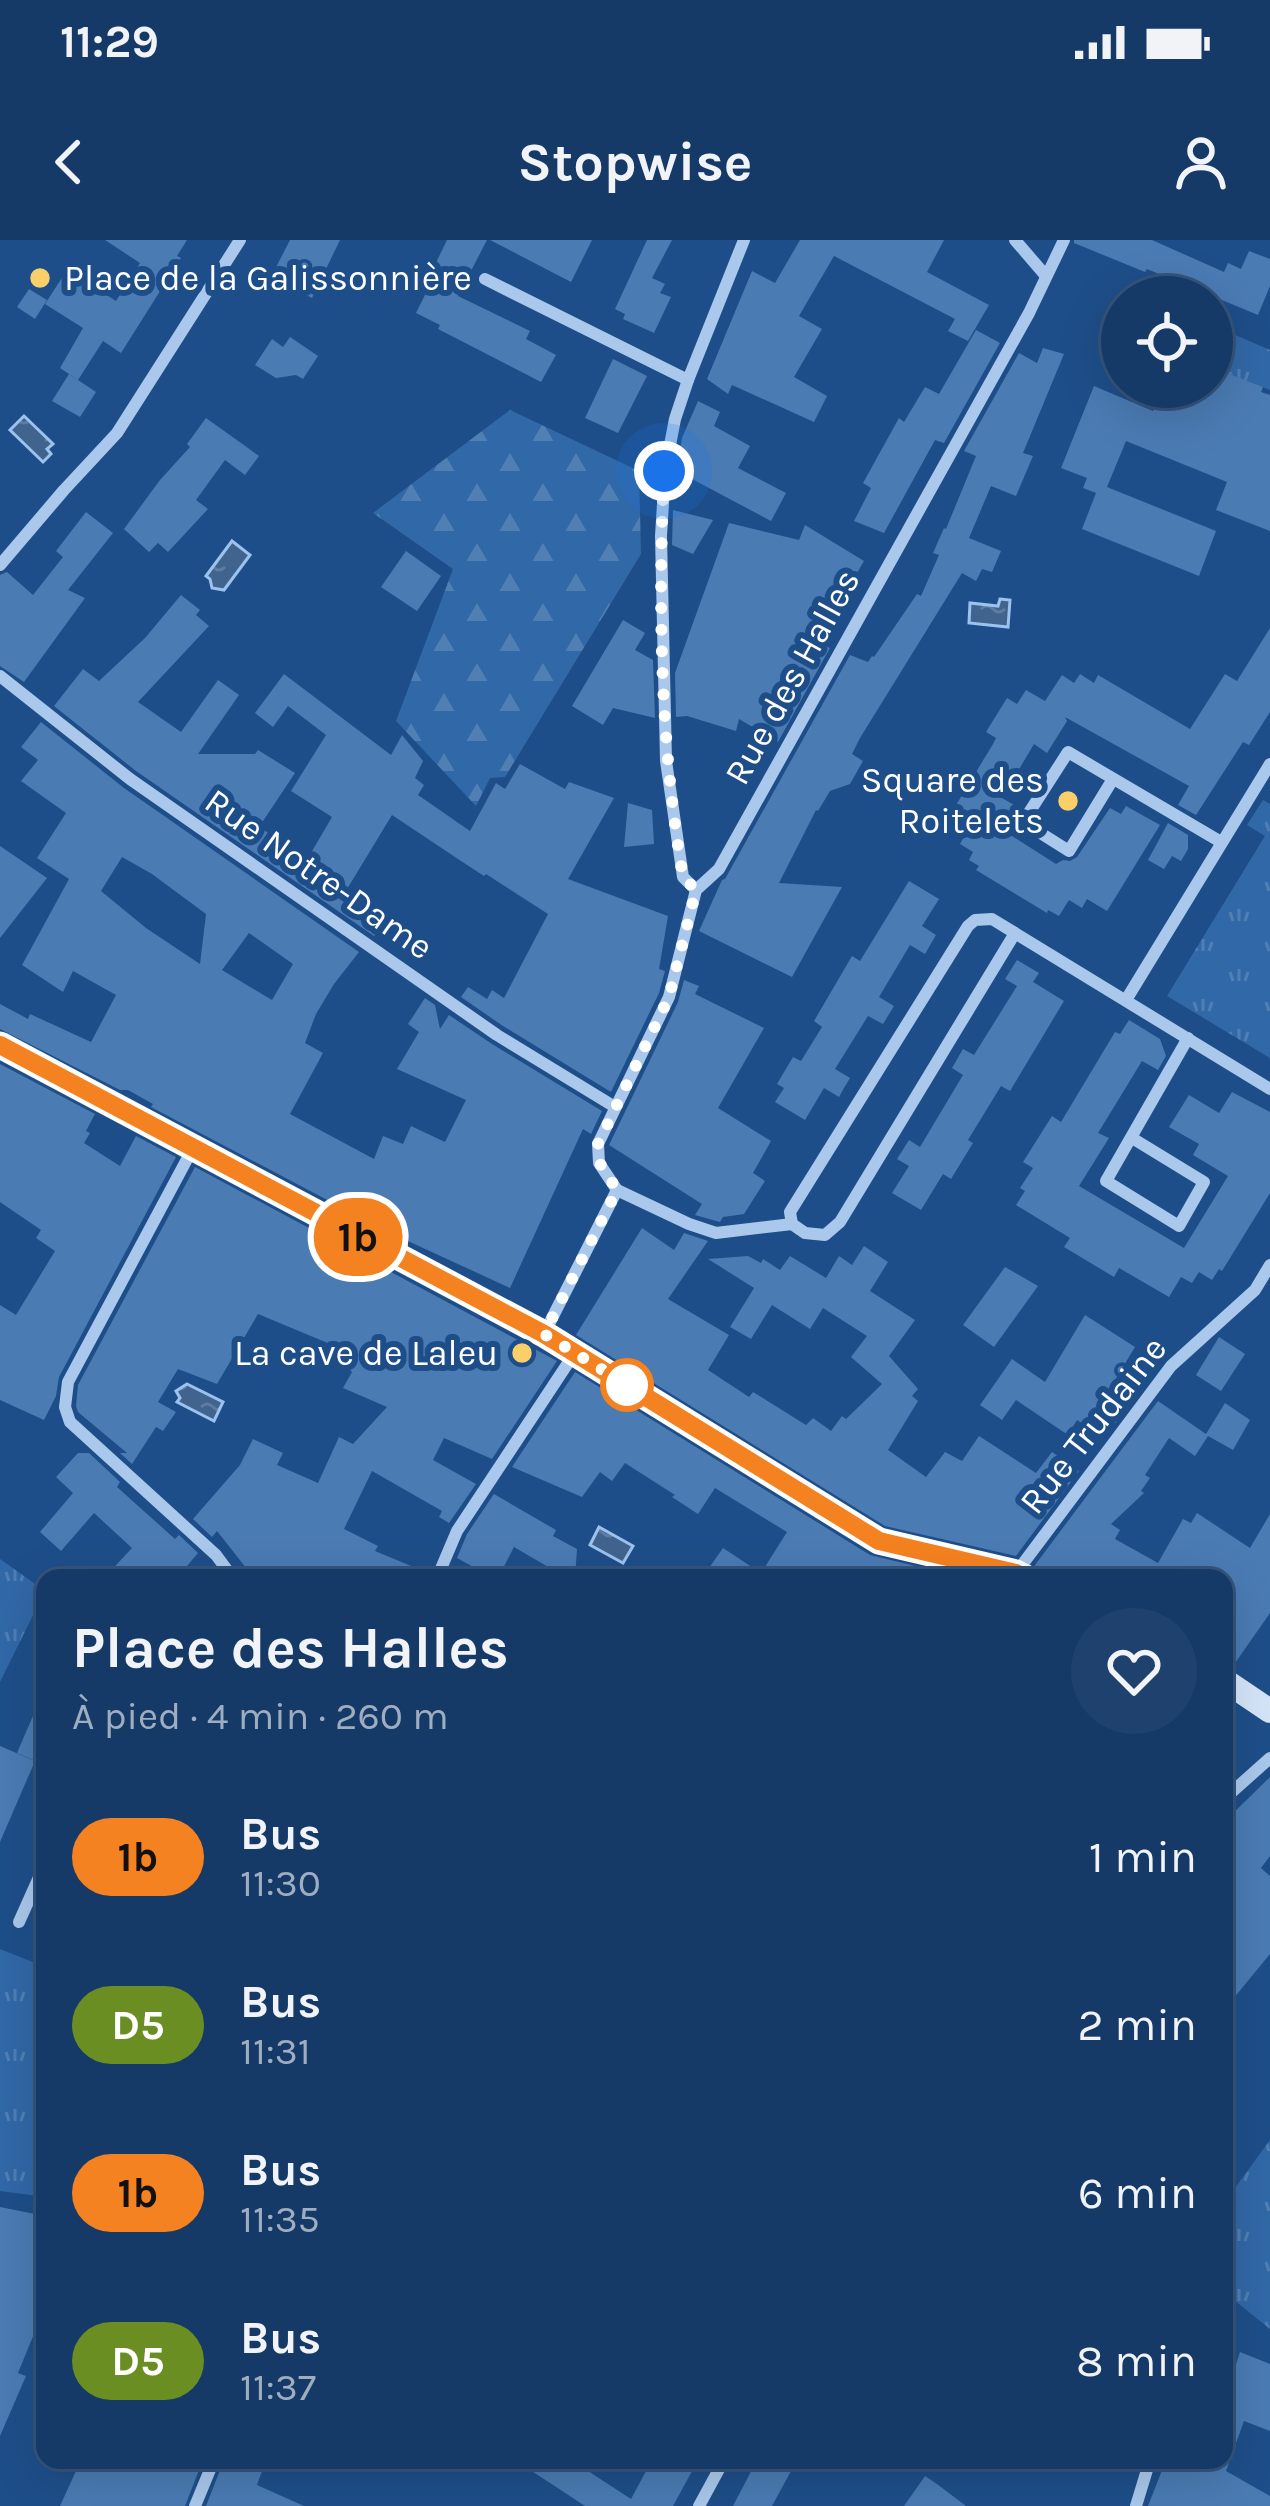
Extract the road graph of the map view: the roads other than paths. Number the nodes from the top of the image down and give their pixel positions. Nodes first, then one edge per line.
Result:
1 (240, 240) edge
2 (744, 240) edge
3 (1015, 240) edge
4 (1064, 240) edge
5 (1046, 276) junction
6 (485, 279) dead end
7 (688, 380) junction
8 (0, 566) edge
9 (0, 676) edge
10 (1270, 764) edge
11 (1113, 779) junction
12 (1221, 842) junction
13 (696, 890) junction
14 (1015, 933) junction
15 (1126, 1000) junction
16 (1188, 1039) junction
17 (0, 1045) edge
18 (1270, 1089) edge
19 (615, 1107) junction
20 (1132, 1138) junction
21 (194, 1147) junction
22 (617, 1190) junction
23 (792, 1224) junction
24 (1270, 1265) edge
25 (544, 1334) junction
26 (574, 1353) junction
27 (225, 1569) edge
28 (441, 1569) edge
29 (993, 1569) edge
30 (1026, 1569) edge
31 (1233, 1686) edge
32 (1270, 1711) edge
33 (1270, 1757) edge
34 (1233, 1790) edge
35 (36, 1884) edge
36 (19, 1922) dead end
37 (210, 2469) edge
38 (719, 2469) edge
39 (1147, 2469) edge
40 (195, 2506) edge
41 (699, 2506) edge
42 (1136, 2506) edge

1 - 8 street
2 - 7 street
3 - 5 street
4 - 5 street, Rue des Halles
5 - 13 street, Rue des Halles
6 - 7 street
7 - 13 street
9 - 19 street, Rue Notre-Dame
10 - 12 street
11 - 11 street
11 - 12 street
12 - 15 street
13 - 19 street
14 - 15 street
14 - 23 street
14 - 23 street
15 - 16 street
16 - 18 street
16 - 20 street
17 - 21 main road
19 - 22 street
20 - 20 street
21 - 25 main road
21 - 27 street
22 - 23 street
22 - 25 street
24 - 30 street, Rue Trudaine
25 - 26 main road
26 - 28 street
26 - 29 main road
31 - 32 main road
33 - 34 street
35 - 36 street
37 - 40 street
38 - 41 street
39 - 42 street

